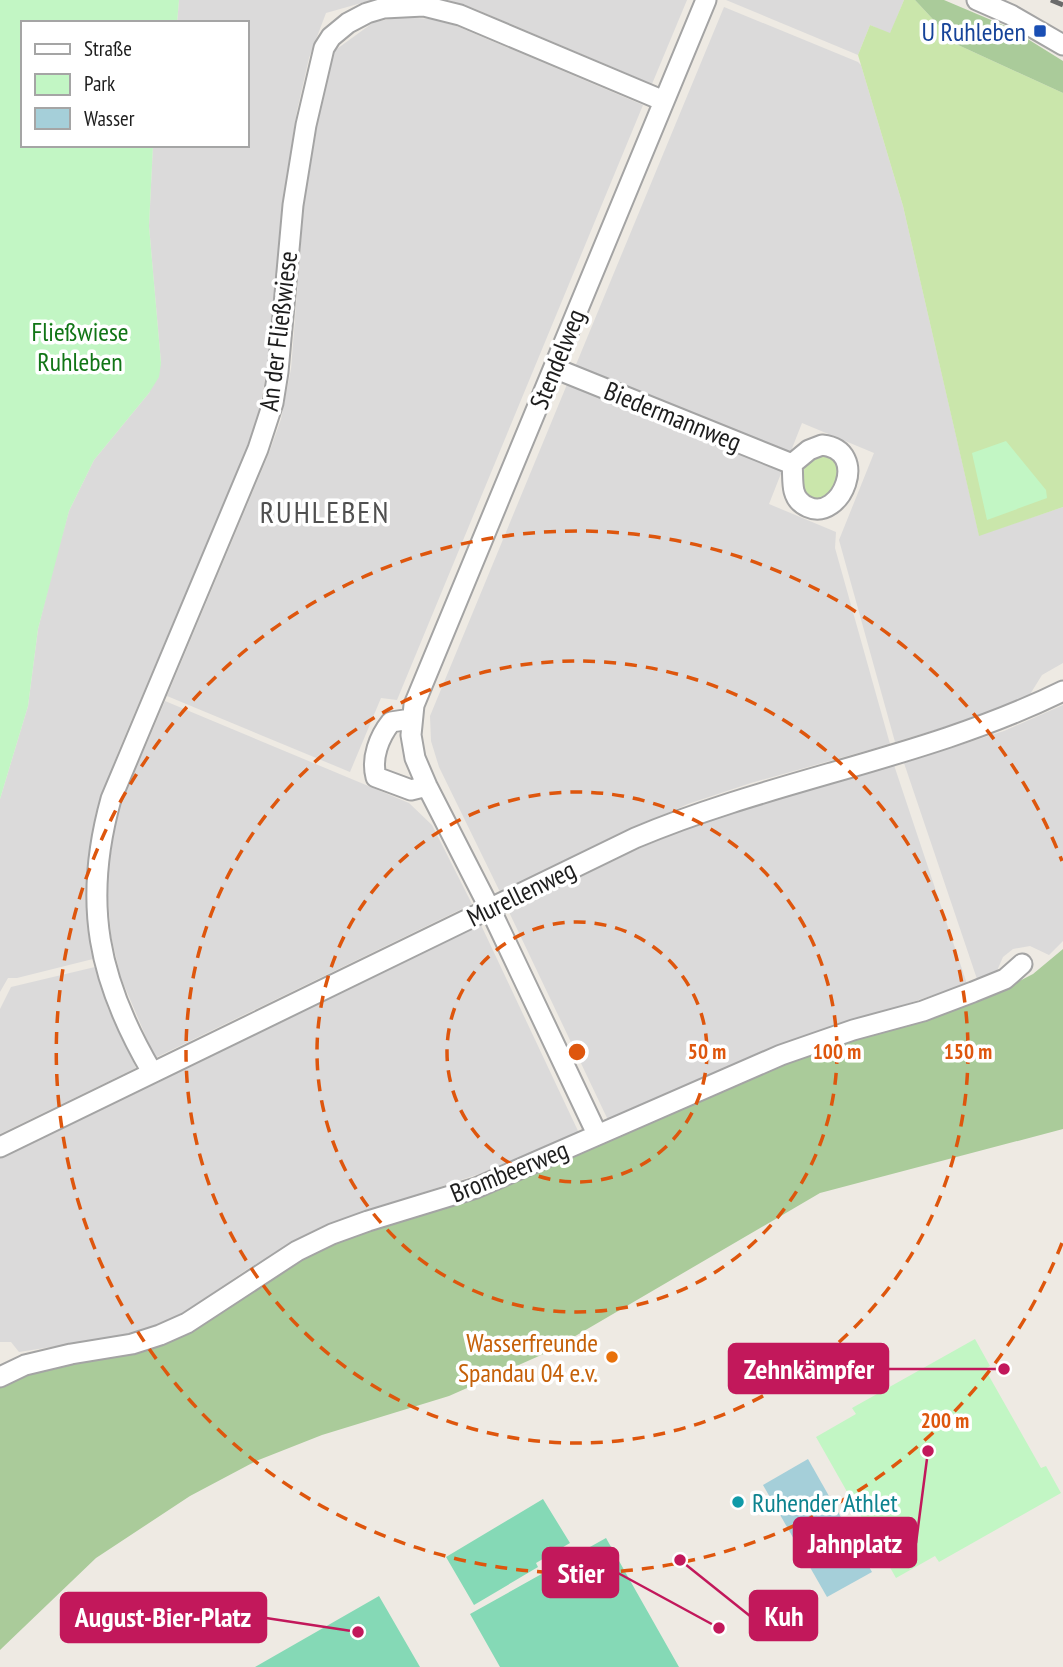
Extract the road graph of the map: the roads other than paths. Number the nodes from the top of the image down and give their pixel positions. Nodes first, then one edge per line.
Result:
1 (706, 0) edge
2 (977, 0) edge
3 (1063, 45) edge
4 (664, 101) junction
5 (554, 368) junction
6 (792, 464) dead end
7 (1063, 691) edge
8 (411, 719) junction
9 (426, 786) junction
10 (490, 909) junction
11 (1022, 964) dead end
12 (152, 1072) junction
13 (597, 1135) junction
14 (0, 1147) edge
15 (0, 1377) edge

1 - 4 street, Stendelweg
2 - 3 street
4 - 5 street, Stendelweg
4 - 12 street, An der Fließwiese
5 - 6 street, Biedermannweg
5 - 8 street, Stendelweg
7 - 10 street, Murellenweg
8 - 9 street, Stendelweg
8 - 9 street
9 - 10 street, Stendelweg
10 - 12 street, Murellenweg
10 - 13 street, Stendelweg
11 - 13 street, Brombeerweg
12 - 14 street, Murellenweg
13 - 15 street, Brombeerweg

